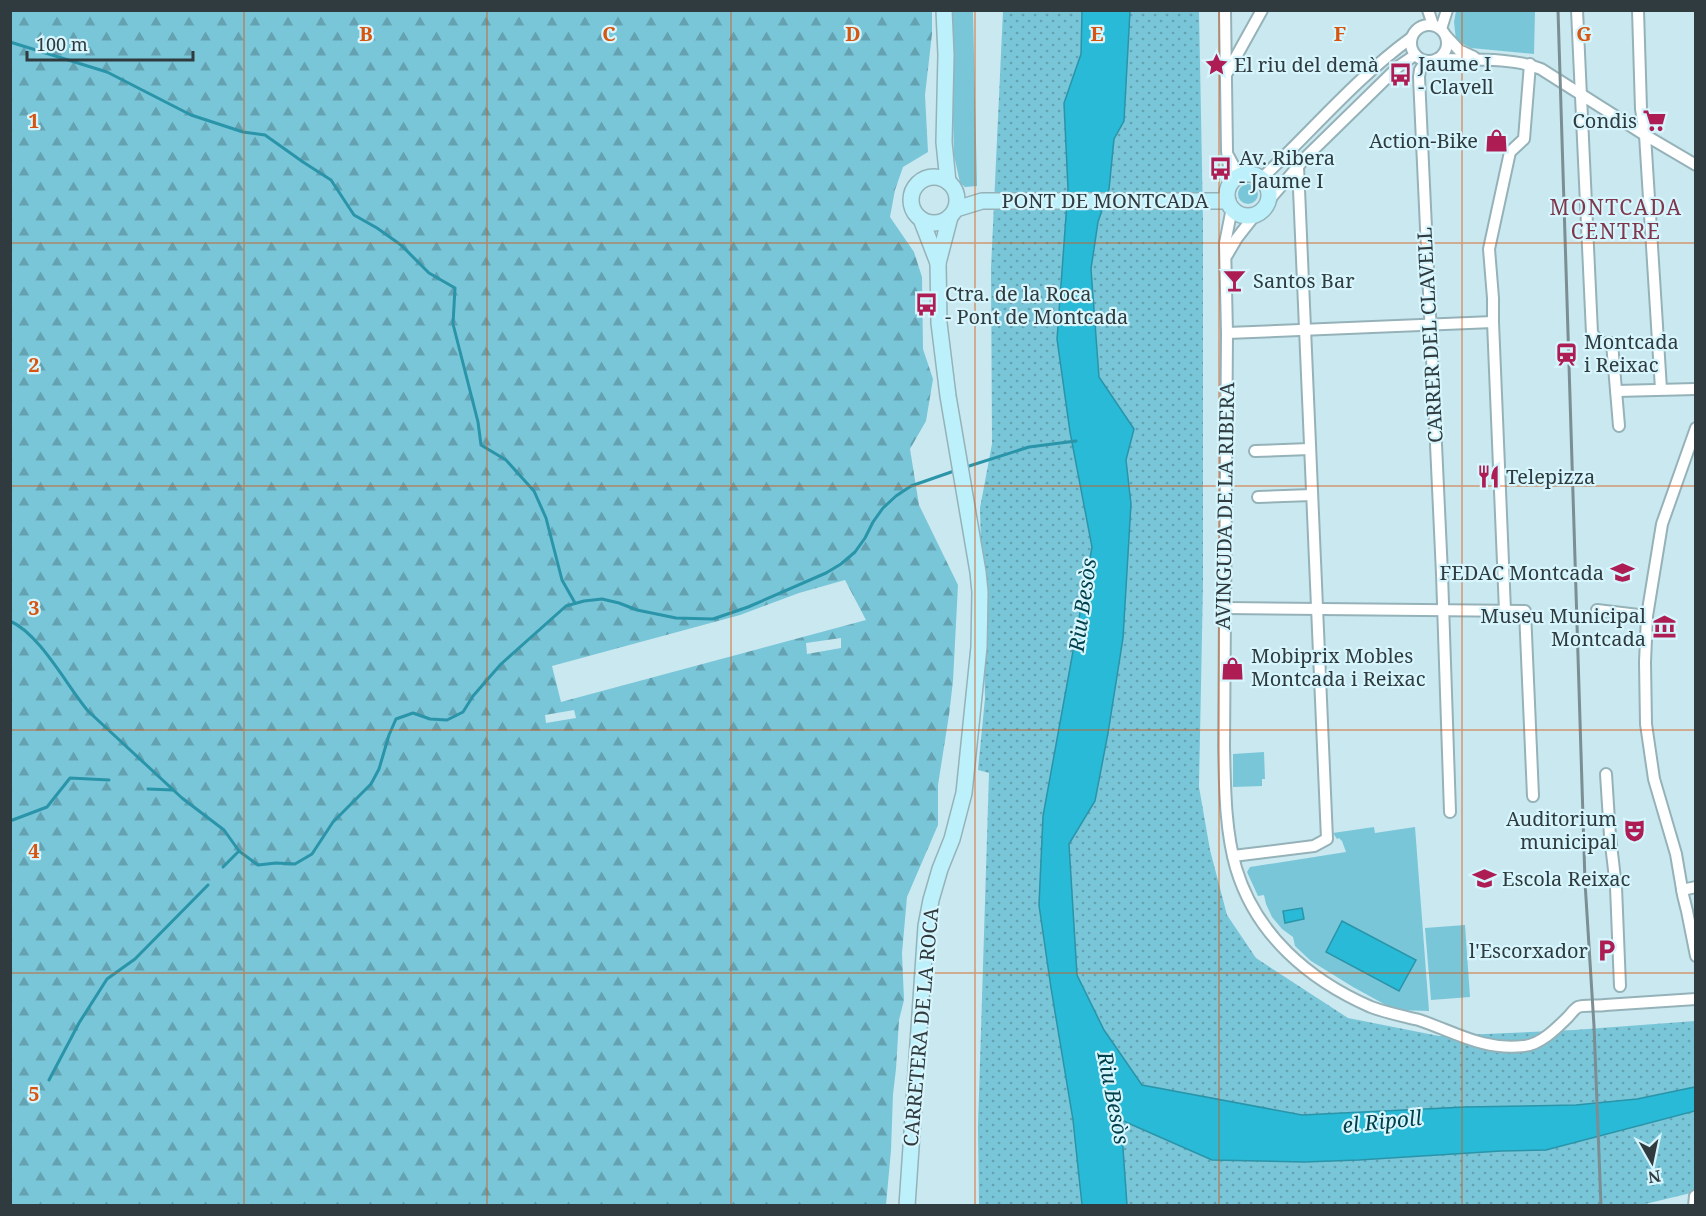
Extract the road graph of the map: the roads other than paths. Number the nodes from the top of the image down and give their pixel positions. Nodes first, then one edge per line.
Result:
1 (944, 10) edge
2 (1225, 10) edge
3 (1262, 10) edge
4 (1428, 10) edge
5 (1447, 10) edge
6 (1577, 10) edge
7 (1638, 10) edge
8 (1440, 30) junction
9 (1411, 38) junction
10 (1415, 55) junction
11 (1431, 60) junction
12 (1480, 60) junction
13 (1530, 64) junction
14 (1226, 74) junction
15 (1580, 95) junction
16 (1645, 135) junction
17 (944, 142) junction
18 (1694, 160) edge
19 (1298, 166) junction
20 (929, 178) junction
21 (1262, 178) junction
22 (1235, 180) junction
23 (952, 187) junction
24 (1269, 200) junction
25 (982, 201) junction
26 (1224, 203) junction
27 (953, 213) junction
28 (1255, 215) junction
29 (921, 219) junction
30 (1227, 255) junction
31 (938, 263) junction
32 (1493, 322) junction
33 (1429, 324) junction
34 (1304, 331) junction
35 (1227, 333) junction
36 (1661, 389) junction
37 (1695, 389) edge
38 (1616, 391) junction
39 (1618, 426) dead end
40 (1695, 428) edge
41 (1310, 449) junction
42 (1255, 451) dead end
43 (1312, 495) junction
44 (1258, 497) dead end
45 (1225, 608) junction
46 (1317, 609) junction
47 (1442, 610) junction
48 (1597, 610) dead end
49 (1505, 611) junction
50 (1647, 616) junction
51 (1606, 774) dead end
52 (1533, 796) dead end
53 (1450, 812) dead end
54 (1233, 856) junction
55 (1695, 887) edge
56 (1682, 890) junction
57 (1695, 956) edge
58 (1620, 986) dead end
59 (1695, 999) edge
60 (1695, 1196) edge
61 (907, 1206) edge
62 (1694, 1206) edge

1 - 17 street
2 - 14 street
3 - 14 street
4 - 8 street
5 - 8 street
6 - 15 street
7 - 16 street
8 - 9 street
8 - 11 street
8 - 12 street
9 - 10 street
9 - 21 street
10 - 11 street
10 - 19 street
11 - 12 street
11 - 33 street, CARRER DEL CLAVELL
12 - 13 street
13 - 15 street
13 - 32 street
14 - 22 street
15 - 16 street
15 - 38 street
16 - 18 street
16 - 36 street
17 - 20 street
17 - 23 street
19 - 24 street
19 - 34 street
20 - 23 street
20 - 29 street
21 - 22 street
21 - 24 street
22 - 26 street
23 - 25 street
23 - 27 street
24 - 28 street
25 - 26 street, PONT DE MONTCADA
25 - 27 street
26 - 28 street
26 - 30 street, AVINGUDA DE LA RIBERA
27 - 29 street
27 - 31 street
28 - 30 street
29 - 31 street
30 - 35 street, AVINGUDA DE LA RIBERA
31 - 61 street, CARRETERA DE LA ROCA
32 - 33 street
32 - 49 street
33 - 34 street
33 - 47 street, CARRER DEL CLAVELL
34 - 35 street
34 - 41 street
35 - 45 street, AVINGUDA DE LA RIBERA
36 - 37 street
36 - 38 street
38 - 39 street
40 - 50 street
41 - 42 street
41 - 43 street
43 - 44 street
43 - 46 street
45 - 46 street
45 - 54 street, AVINGUDA DE LA RIBERA
46 - 47 street
46 - 54 street
47 - 49 street
47 - 53 street, CARRER DEL CLAVELL
48 - 50 street
49 - 52 street
50 - 56 street
51 - 58 street
54 - 59 street, AVINGUDA DE LA RIBERA
55 - 56 street
56 - 57 street
60 - 62 street

